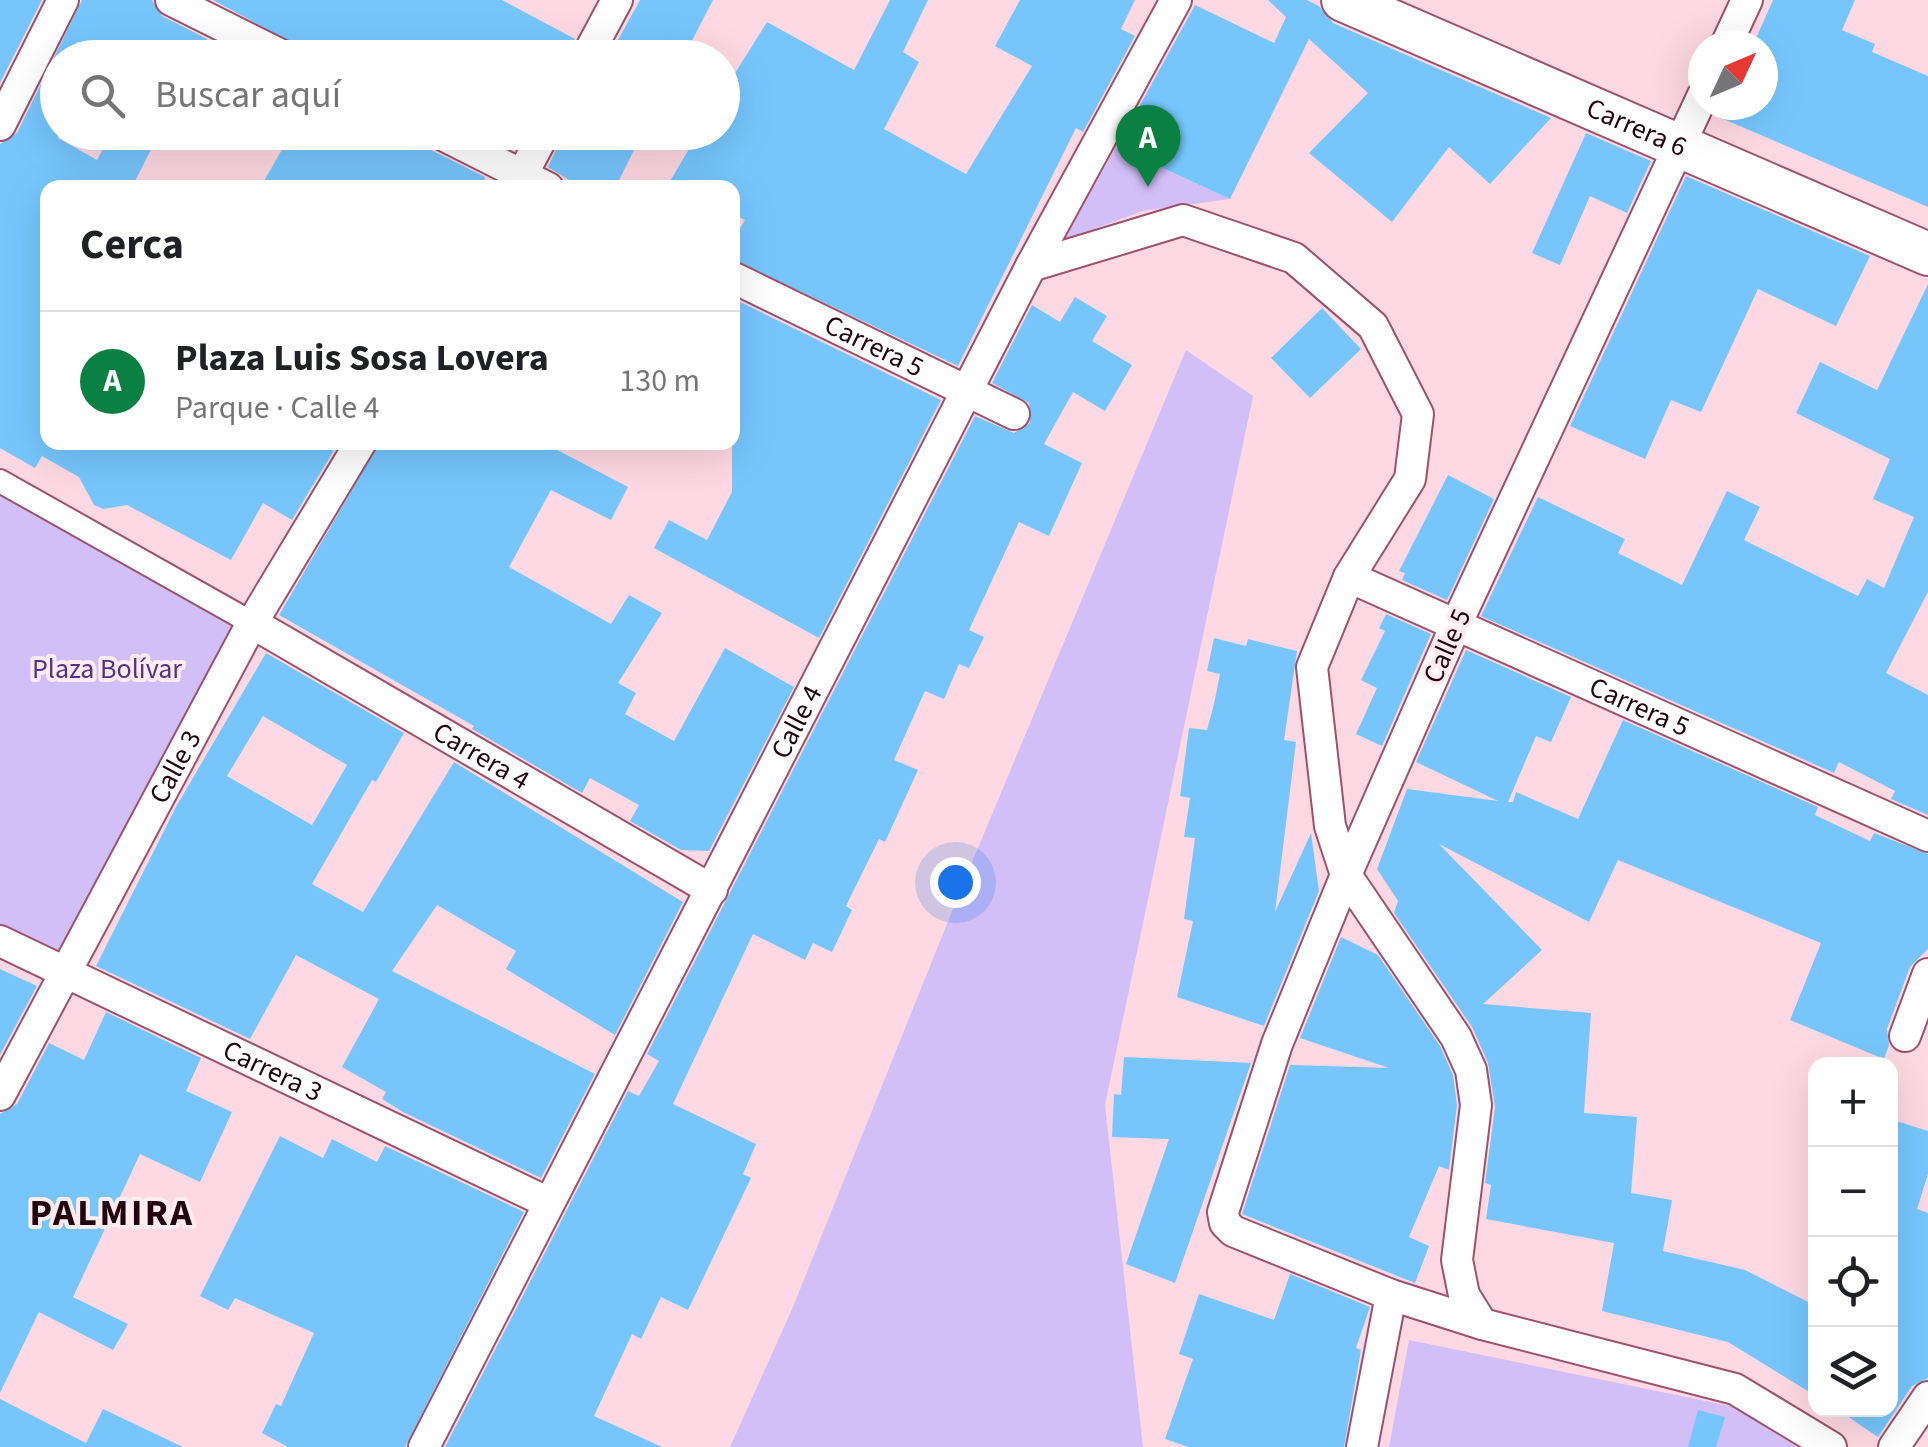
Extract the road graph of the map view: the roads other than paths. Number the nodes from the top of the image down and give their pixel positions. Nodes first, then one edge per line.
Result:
1 (63, 0) edge
2 (171, 0) edge
3 (617, 0) edge
4 (1176, 0) edge
5 (1344, 0) edge
6 (1746, 0) edge
7 (1733, 30) edge
8 (43, 40) edge
9 (250, 40) edge
10 (596, 40) edge
11 (40, 46) edge
12 (1691, 120) edge
13 (0, 125) edge
14 (1678, 148) junction
15 (469, 150) edge
16 (539, 150) edge
17 (524, 180) edge
18 (530, 180) edge
19 (1928, 254) edge
20 (1031, 266) junction
21 (740, 280) edge
22 (968, 390) junction
23 (1014, 414) dead end
24 (356, 450) edge
25 (0, 481) edge
26 (1349, 577) junction
27 (252, 623) junction
28 (1454, 627) junction
29 (1928, 836) edge
30 (1346, 875) junction
31 (712, 890) junction
32 (0, 941) edge
33 (68, 972) junction
34 (1928, 974) edge
35 (1905, 1036) dead end
36 (0, 1095) edge
37 (547, 1202) junction
38 (1391, 1295) junction
39 (1482, 1324) junction
40 (1928, 1397) edge
41 (424, 1447) edge
42 (1362, 1447) edge
43 (1831, 1447) edge
44 (1894, 1447) edge

1 - 8 street
2 - 9 street
3 - 10 street
4 - 20 street, Calle 4
5 - 14 main road, Carrera 6
6 - 7 street
11 - 13 street
12 - 14 street, Calle 5
14 - 19 main road, Carrera 6
14 - 28 street, Calle 5
15 - 17 street
16 - 18 street
20 - 22 street, Calle 4
20 - 26 street
21 - 22 street, Carrera 5
22 - 23 street, Carrera 5
22 - 31 street, Calle 4
24 - 27 street, Calle 3
25 - 27 street
26 - 28 street, Carrera 5
26 - 30 street
27 - 31 street, Carrera 4
27 - 33 street, Calle 3
28 - 29 street, Carrera 5
28 - 30 street, Calle 5
30 - 38 street, Calle 5
30 - 39 street
31 - 37 street, Calle 4
32 - 33 street, Carrera 3
33 - 36 street, Calle 3
33 - 37 street, Carrera 3
34 - 35 street
37 - 41 street, Calle 4
38 - 39 street
38 - 42 street
39 - 43 street
40 - 44 street

